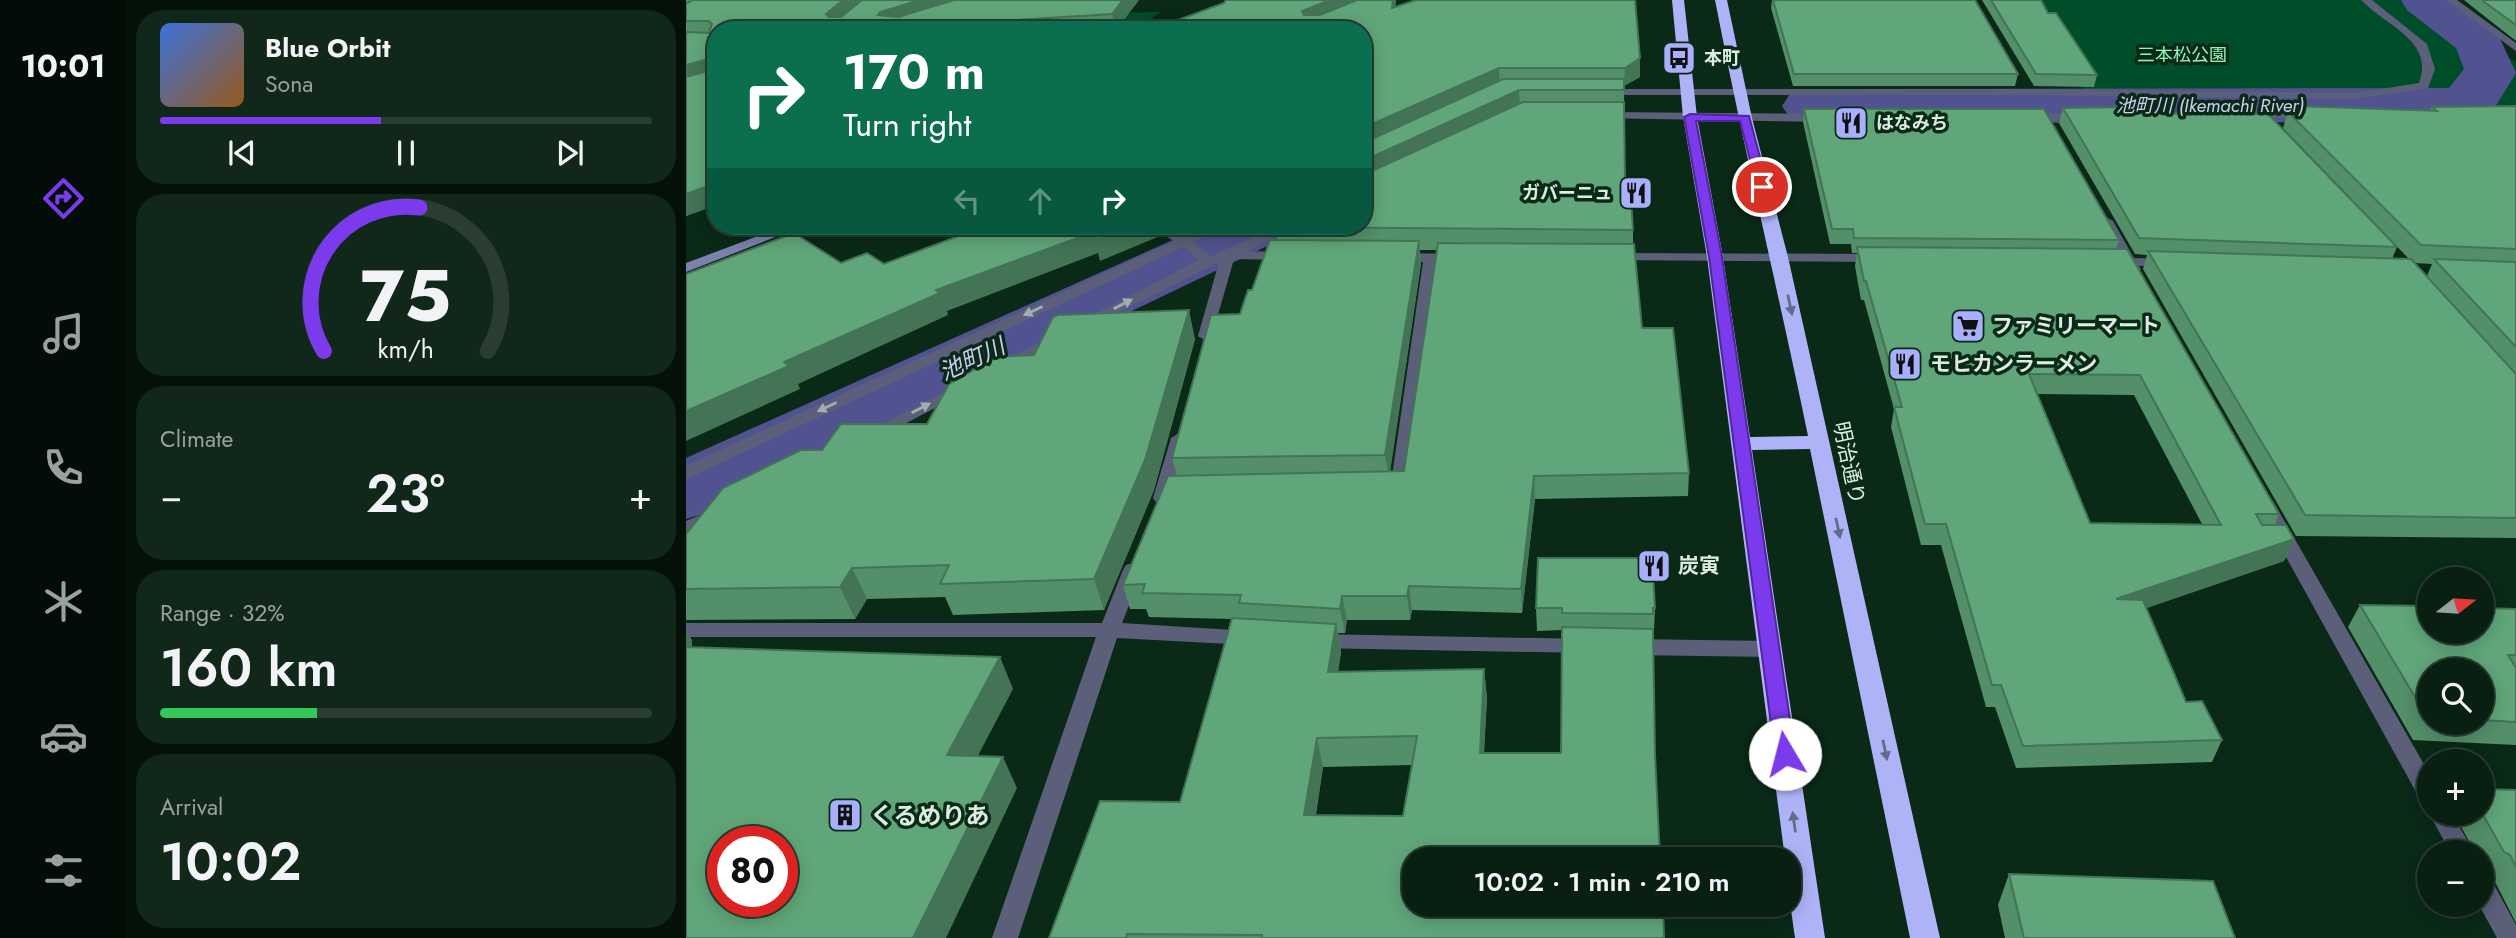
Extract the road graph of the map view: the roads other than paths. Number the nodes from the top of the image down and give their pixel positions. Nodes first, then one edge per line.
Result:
1 (1678, 0) edge
2 (1721, 0) edge
3 (2366, 0) edge
4 (2451, 0) edge
5 (2516, 48) edge
6 (2022, 80) dead end
7 (1581, 92) edge
8 (1689, 92) junction
9 (1741, 92) junction
10 (2028, 92) junction
11 (2328, 114) edge
12 (1586, 116) edge
13 (2234, 116) edge
14 (1690, 117) junction
15 (2101, 117) edge
16 (1745, 118) junction
17 (1840, 118) edge
18 (2020, 118) edge
19 (2102, 213) edge
20 (773, 235) edge
21 (1173, 235) edge
22 (1197, 235) edge
23 (1270, 235) edge
24 (1184, 241) junction
25 (1228, 255) junction
26 (1296, 256) edge
27 (1390, 257) edge
28 (1593, 257) edge
29 (1715, 257) junction
30 (1780, 257) junction
31 (1431, 258) junction
32 (1471, 258) edge
33 (1898, 258) edge
34 (1208, 261) junction
35 (2088, 261) edge
36 (2129, 261) junction
37 (2182, 263) edge
38 (686, 268) edge
39 (2143, 285) edge
40 (1203, 347) edge
41 (1182, 425) edge
42 (860, 440) edge
43 (1819, 442) junction
44 (1742, 444) junction
45 (686, 473) edge
46 (2252, 479) edge
47 (1371, 488) edge
48 (723, 510) edge
49 (1155, 516) edge
50 (686, 529) edge
51 (1139, 554) edge
52 (686, 630) edge
53 (1109, 630) junction
54 (1269, 639) edge
55 (1295, 640) edge
56 (1771, 649) junction
57 (2417, 773) edge
58 (2494, 909) edge
59 (1005, 938) edge
60 (1810, 938) edge
61 (1925, 938) edge
62 (2510, 938) edge

1 - 8 highway
2 - 9 highway, 明治通り
3 - 10 street
4 - 5 street
6 - 10 street
7 - 8 street
8 - 9 street
8 - 14 highway
9 - 10 street
9 - 16 highway, 明治通り
11 - 13 street
12 - 14 street
14 - 16 street
14 - 29 highway
15 - 18 street
16 - 17 street
16 - 30 highway, 明治通り
19 - 36 street
20 - 38 main road
21 - 24 street
22 - 24 street
23 - 25 street
24 - 34 street
24 -> 45 street
25 - 26 street
25 - 34 street
25 - 40 street
27 - 31 street
28 - 29 street
29 - 30 street
29 - 44 highway
30 - 33 street
30 -> 43 highway, 明治通り
31 - 32 street
31 - 47 street
42 -> 34 street
35 - 36 street
36 - 37 street
36 - 39 street
41 - 49 street
43 - 44 highway
43 -> 61 highway, 明治通り
44 - 56 highway
46 - 57 street
48 - 50 street
51 - 53 street
52 - 53 street
53 - 54 street
53 - 59 street
55 - 56 street
60 -> 56 highway
58 - 62 street

